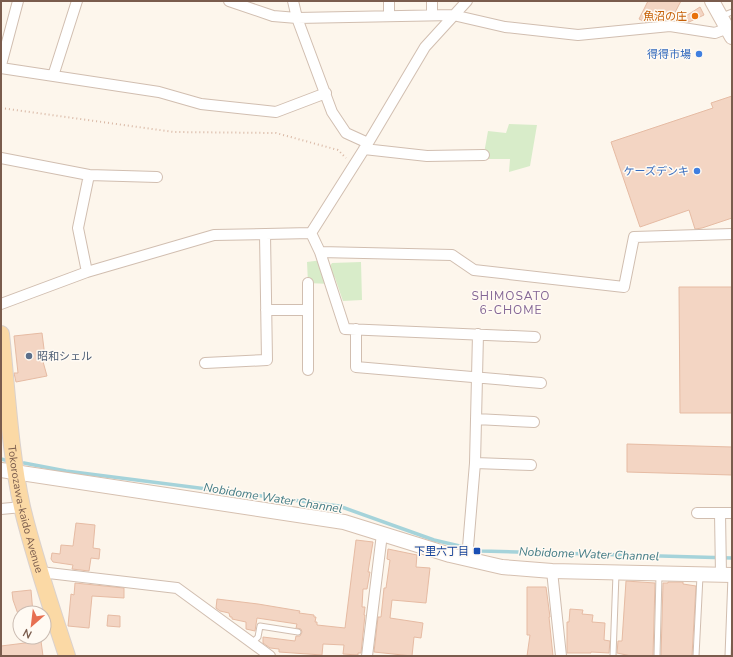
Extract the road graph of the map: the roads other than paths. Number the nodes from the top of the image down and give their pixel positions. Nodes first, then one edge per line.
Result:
1 (18, 1) edge
2 (77, 1) edge
3 (229, 1) edge
4 (292, 1) edge
5 (389, 1) edge
6 (432, 1) edge
7 (467, 1) edge
8 (712, 1) edge
9 (726, 14) edge
10 (432, 15) junction
11 (453, 15) junction
12 (389, 16) junction
13 (297, 18) junction
14 (730, 33) edge
15 (1, 65) edge
16 (1, 68) edge
17 (53, 76) junction
18 (326, 93) junction
19 (366, 146) junction
20 (484, 155) dead end
21 (1, 158) edge
22 (89, 175) junction
23 (158, 177) dead end
24 (311, 233) junction
25 (265, 234) junction
26 (732, 234) edge
27 (320, 252) junction
28 (87, 272) junction
29 (308, 283) dead end
30 (1, 304) edge
31 (266, 310) junction
32 (307, 310) junction
33 (356, 329) junction
34 (1, 334) edge
35 (478, 334) junction
36 (535, 337) dead end
37 (205, 363) dead end
38 (308, 370) dead end
39 (477, 377) junction
40 (541, 383) dead end
41 (476, 419) junction
42 (534, 422) dead end
43 (475, 463) junction
44 (531, 465) dead end
45 (8, 471) edge
46 (22, 508) junction
47 (1, 509) edge
48 (732, 512) edge
49 (697, 513) dead end
50 (720, 513) junction
51 (382, 534) junction
52 (468, 556) junction
53 (40, 572) junction
54 (552, 572) junction
55 (616, 573) junction
56 (726, 573) edge
57 (659, 574) junction
58 (700, 575) junction
59 (298, 632) dead end
60 (252, 643) junction
61 (67, 656) edge
62 (270, 656) edge
63 (367, 656) edge
64 (561, 656) edge
65 (613, 656) edge
66 (657, 656) edge
67 (696, 656) edge
68 (728, 656) edge

1 - 15 street
2 - 17 street
3 - 13 street
4 - 13 street
5 - 12 street
6 - 10 street
7 - 11 street
8 - 9 street
9 - 14 street
10 - 11 street
10 - 12 street
11 - 14 street
11 - 19 street
12 - 13 street
13 - 18 street
16 - 17 street
17 - 18 street
18 - 19 street
19 - 20 street
19 - 24 street
21 - 22 street
22 - 23 street
22 - 28 street
24 - 25 street
24 - 27 street
25 - 28 street
25 - 31 street
26 - 27 street
27 - 33 street
28 - 30 street
29 - 32 street
31 - 32 street
31 - 37 street
32 - 38 street
33 - 35 street
33 - 39 street
34 - 45 main road, Tokorozawa-kaido Avenue
35 - 36 street
35 - 39 street
39 - 40 street
39 - 41 street
41 - 42 street
41 - 43 street
43 - 44 street
43 - 52 street
45 - 46 main road, Tokorozawa-kaido Avenue
45 - 51 street
46 - 47 street
46 - 53 main road, Tokorozawa-kaido Avenue
48 - 50 street
49 - 50 street
50 - 56 street
51 - 52 street
51 - 63 street
52 - 54 street
53 - 60 street
53 - 61 main road, Tokorozawa-kaido Avenue
54 - 55 street
54 - 64 street
55 - 57 street
55 - 65 lane
56 - 58 street
56 - 68 lane
57 - 58 street
57 - 66 lane
58 - 67 lane
59 - 60 lane
60 - 62 street

